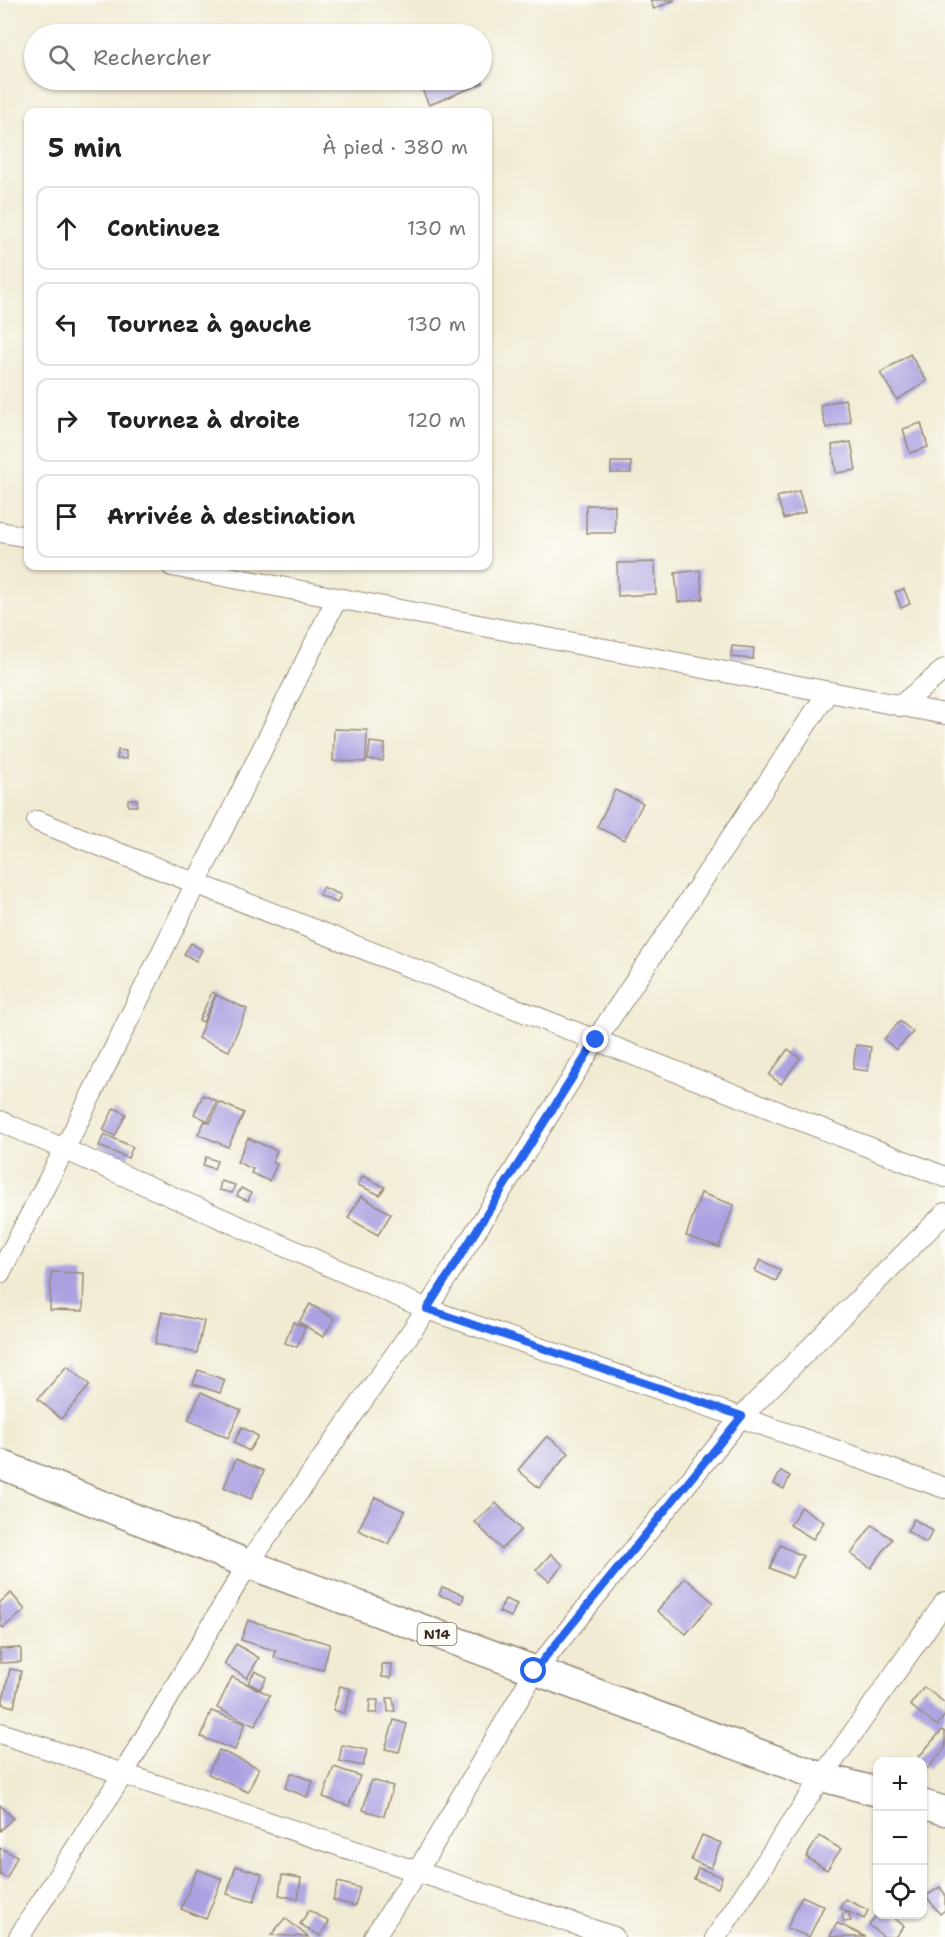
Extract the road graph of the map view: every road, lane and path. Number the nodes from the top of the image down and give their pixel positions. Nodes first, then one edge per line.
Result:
1 (0, 532) edge
2 (24, 536) edge
3 (192, 570) edge
4 (337, 598) junction
5 (945, 669) edge
6 (828, 692) junction
7 (900, 706) junction
8 (945, 714) edge
9 (37, 821) dead end
10 (195, 882) junction
11 (596, 1040) junction
12 (0, 1121) edge
13 (64, 1150) junction
14 (945, 1177) edge
15 (945, 1213) edge
16 (0, 1273) edge
17 (427, 1309) junction
18 (742, 1416) junction
19 (0, 1464) edge
20 (945, 1488) edge
21 (248, 1564) junction
22 (945, 1602) edge
23 (534, 1671) junction
24 (0, 1733) edge
25 (123, 1774) junction
26 (822, 1777) junction
27 (873, 1791) edge
28 (927, 1806) edge
29 (945, 1811) edge
30 (417, 1872) junction
31 (377, 1935) edge
32 (19, 1937) edge
33 (614, 1937) edge
34 (716, 1937) edge

1 - 2 street
3 - 4 street
4 - 6 street
4 - 10 street
5 - 7 street
6 - 7 street
6 - 11 street
7 - 8 street
9 - 10 street
10 - 11 street
10 - 13 street
11 - 14 street
11 - 17 street
12 - 13 street
13 - 16 street
13 - 17 street
15 - 18 street
17 - 18 street
17 - 21 street
18 - 20 street
18 - 23 street
19 - 21 highway, N14
21 - 23 highway, N14
21 - 25 street
22 - 26 street
23 - 26 highway, N14
23 - 30 street
24 - 25 street
25 - 30 street
25 - 32 street
26 - 27 highway, N14
26 - 34 street
28 - 29 highway
30 - 31 street
30 - 33 street

